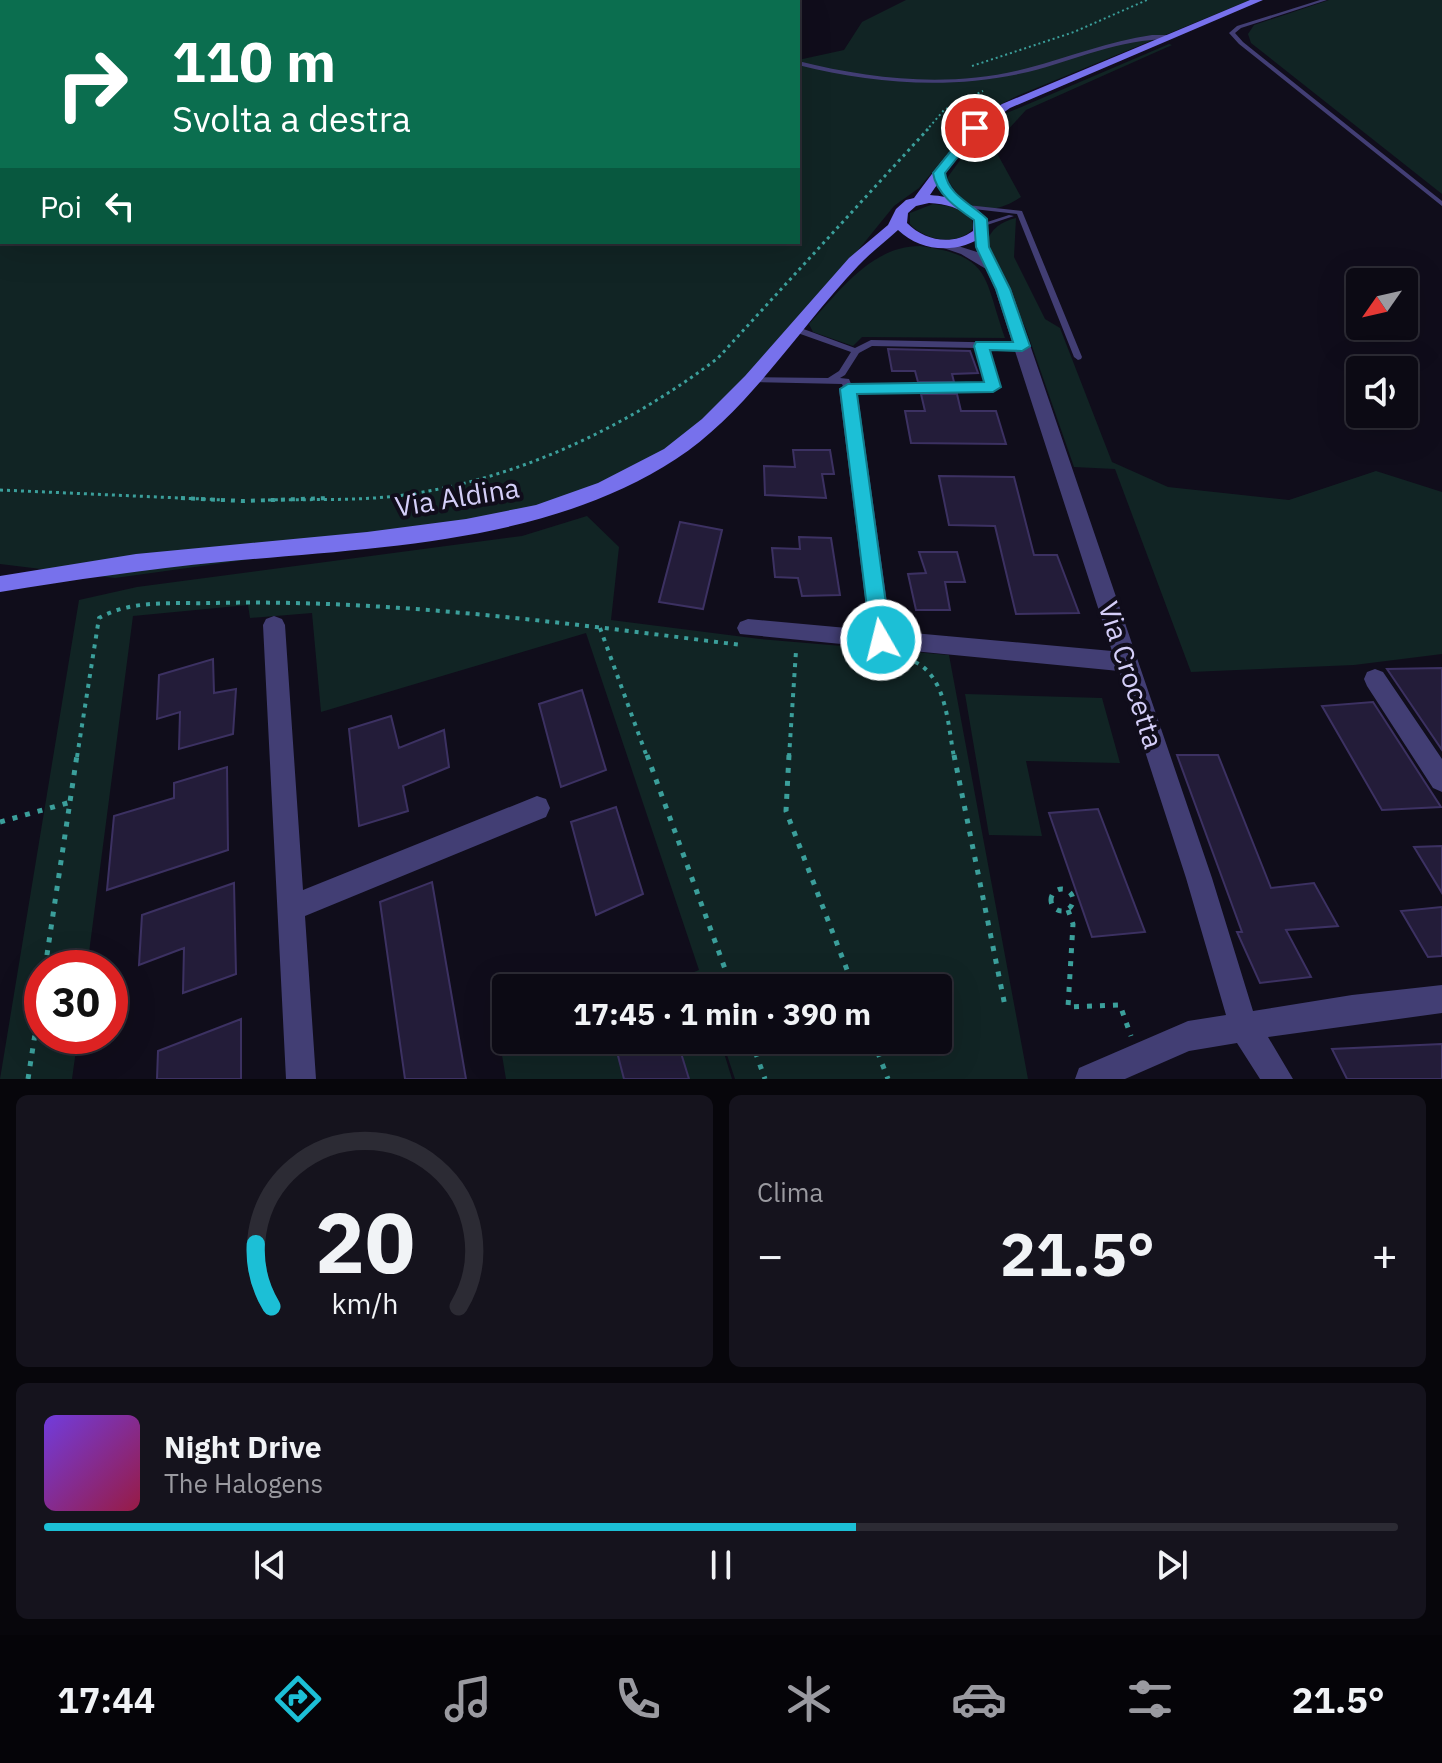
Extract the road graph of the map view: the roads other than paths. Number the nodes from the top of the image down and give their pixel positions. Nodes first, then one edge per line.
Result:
1 (1258, 0) edge
2 (1325, 0) edge
3 (1170, 37) junction
4 (800, 64) edge
5 (939, 173) junction
6 (919, 201) junction
7 (1442, 204) edge
8 (963, 205) junction
9 (1020, 212) junction
10 (899, 217) junction
11 (981, 229) junction
12 (930, 242) junction
13 (992, 267) junction
14 (838, 280) junction
15 (795, 329) junction
16 (981, 346) junction
17 (1022, 346) junction
18 (856, 351) junction
19 (1078, 357) dead end
20 (751, 380) junction
21 (829, 381) junction
22 (848, 389) junction
23 (0, 584) edge
24 (274, 625) dead end
25 (754, 629) road end
26 (881, 640) junction
27 (1126, 662) junction
28 (1375, 679) dead end
29 (1442, 780) edge
30 (537, 808) dead end
31 (291, 908) junction
32 (1442, 999) edge
33 (1243, 1025) junction
34 (301, 1079) edge
35 (1090, 1079) edge
36 (1278, 1079) edge

1 - 3 street, Via Aldina
2 - 7 lane
3 - 4 lane
3 - 5 street, Via Aldina
5 - 6 street, Via Aldina
5 - 8 street
6 - 8 street
6 - 10 street, Via Aldina
8 - 9 lane
8 - 11 street
9 - 11 lane
9 - 19 lane
10 - 12 street
10 - 14 street, Via Aldina
11 - 12 street, Via Aldina
11 - 13 street, Via Crocetta
12 - 13 street
12 - 14 street, Via Aldina
13 - 17 street, Via Crocetta
14 - 15 street, Via Aldina
15 - 18 lane
15 - 20 street, Via Aldina
16 - 17 lane
16 - 18 lane
16 - 22 lane
17 - 27 street, Via Crocetta
18 - 21 lane
20 - 21 lane
20 - 23 street, Via Aldina
21 - 22 lane
22 - 26 street
24 - 31 street
25 - 26 street
26 - 27 street
27 - 33 street, Via Crocetta
28 - 29 street
30 - 31 street
31 - 34 street
32 - 33 street
33 - 35 street
33 - 36 street, Via Crocetta

